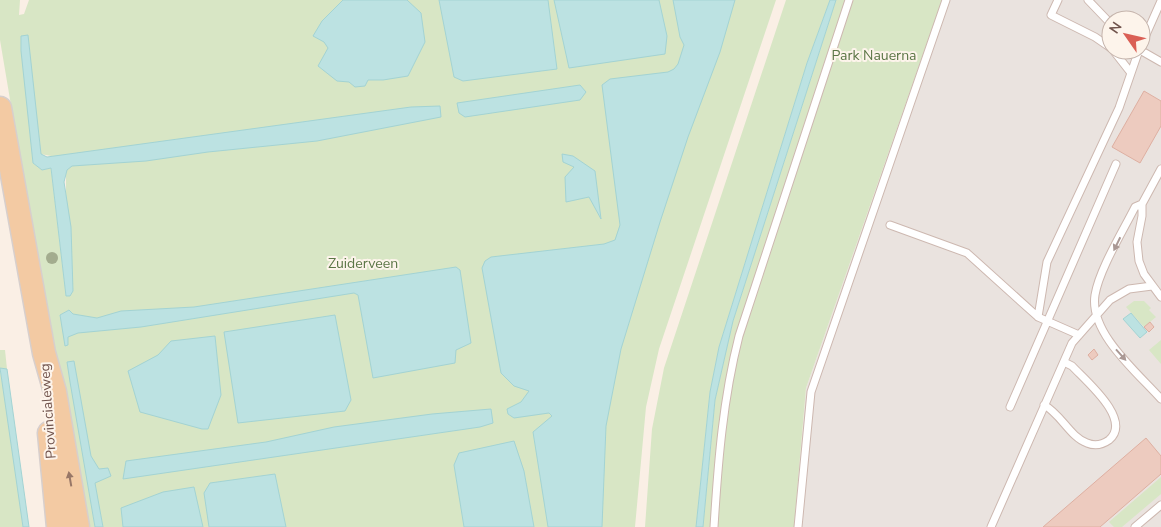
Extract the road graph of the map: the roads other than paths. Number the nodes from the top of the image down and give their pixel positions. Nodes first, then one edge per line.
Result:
1 (849, 0) edge
2 (946, 0) edge
3 (1058, 0) edge
4 (1088, 0) edge
5 (1161, 1) edge
6 (1101, 14) edge
7 (1151, 24) edge
8 (1101, 41) edge
9 (1121, 60) edge
10 (1136, 60) edge
11 (1131, 73) junction
12 (0, 108) edge
13 (1116, 164) dead end
14 (1161, 169) edge
15 (1142, 204) junction
16 (890, 225) dead end
17 (1152, 286) junction
18 (1161, 297) edge
19 (1095, 314) junction
20 (1038, 317) junction
21 (1048, 321) junction
22 (1078, 335) junction
23 (44, 353) junction
24 (1064, 362) junction
25 (1161, 399) edge
26 (1044, 405) junction
27 (1010, 408) dead end
28 (1161, 504) edge
29 (58, 527) edge
30 (78, 527) edge
31 (714, 527) edge
32 (798, 527) edge
33 (990, 527) edge
34 (1136, 527) edge

1 - 31 lane
2 - 32 lane
3 - 8 lane
4 - 6 lane
5 - 7 lane
9 - 11 lane
10 - 11 lane
11 - 20 lane
12 - 23 main road
13 - 21 lane
14 - 15 lane
15 - 17 lane
15 -> 19 lane
16 - 20 lane
17 - 18 lane
17 - 19 lane
19 - 22 lane
19 -> 25 lane
20 - 21 lane
21 - 22 lane
21 - 27 lane
22 - 24 lane
23 - 29 main road, Provincialeweg
30 -> 23 main road, Provincialeweg
24 - 26 lane
24 - 26 lane
26 - 33 lane
28 - 34 lane

